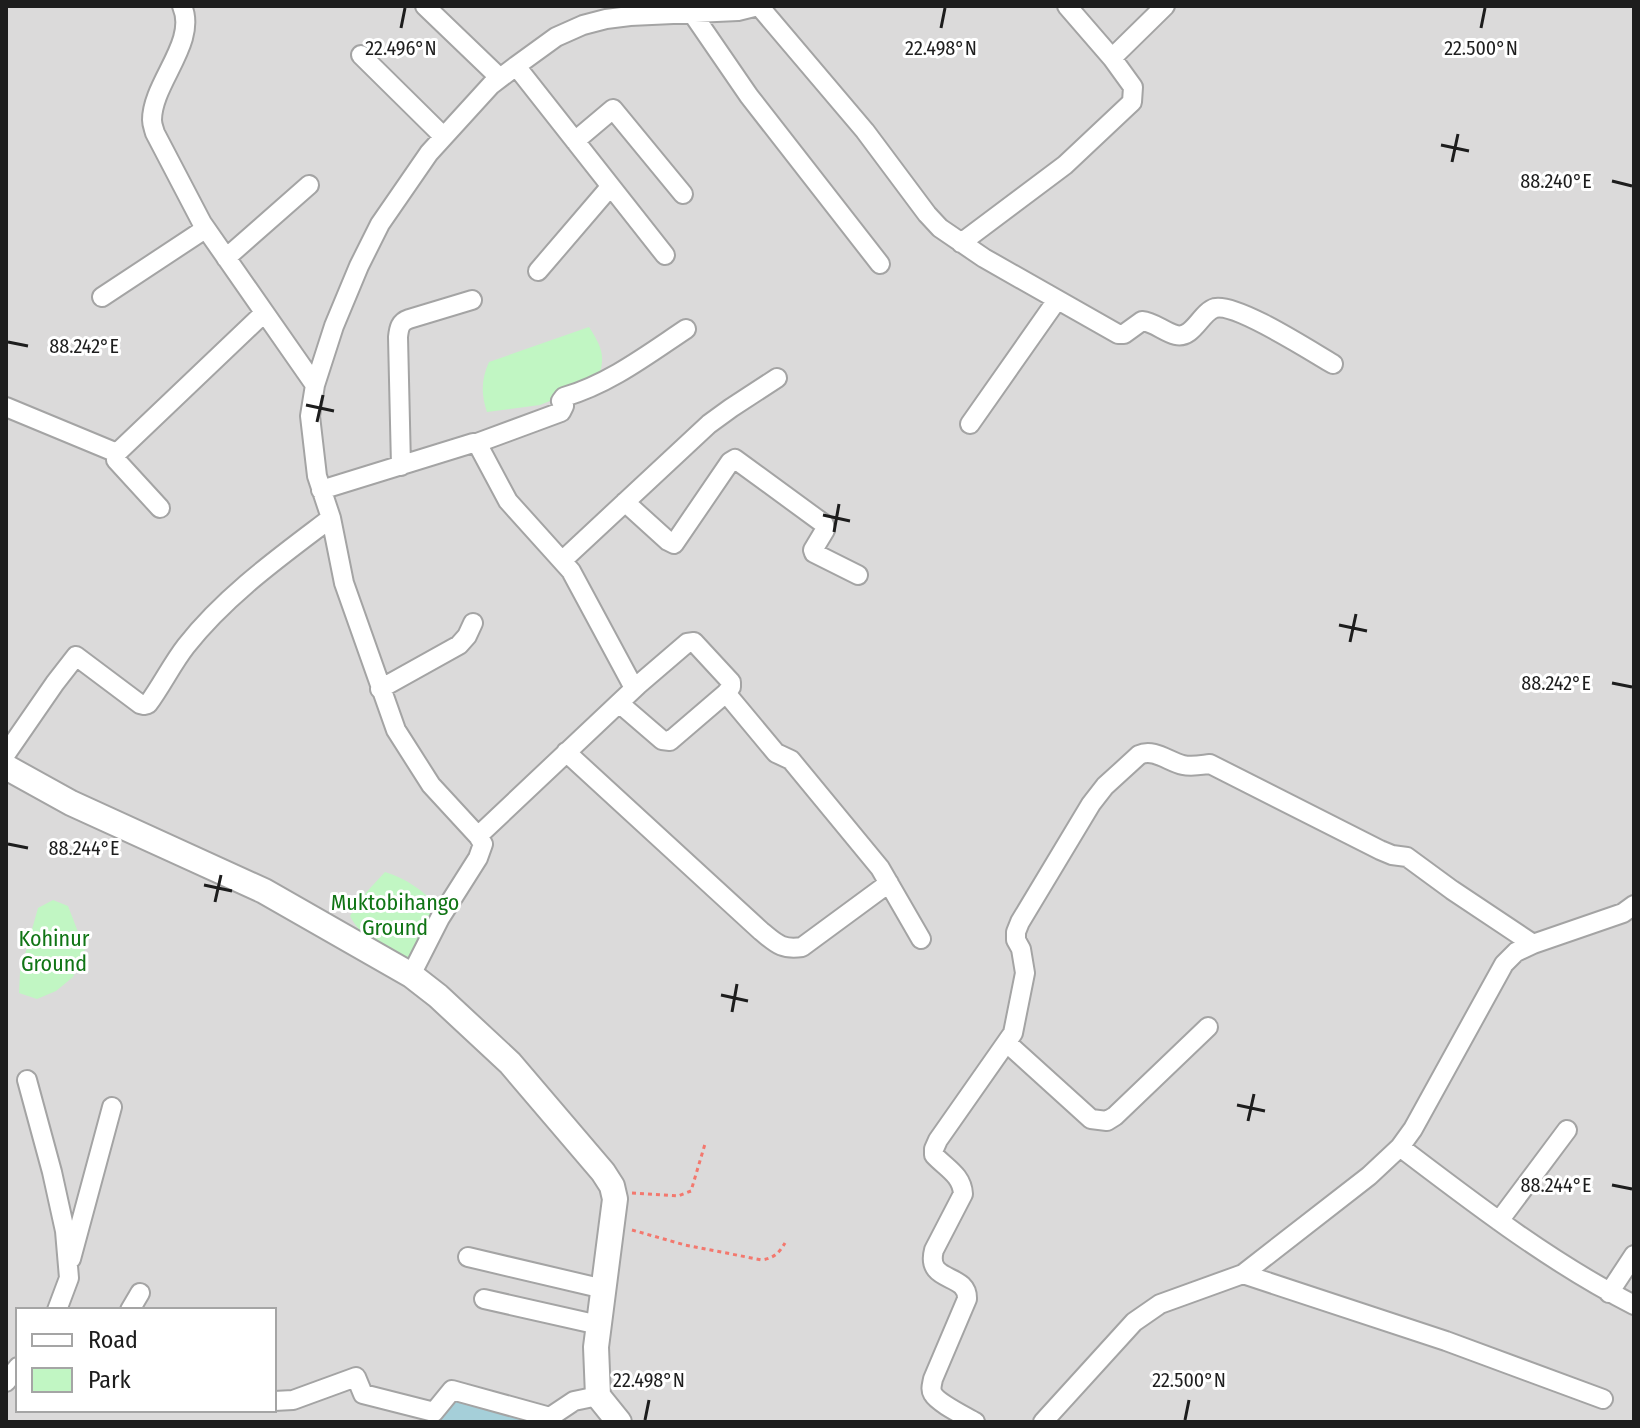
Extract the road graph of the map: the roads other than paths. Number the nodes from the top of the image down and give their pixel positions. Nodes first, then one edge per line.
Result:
1 (182, 6) edge
2 (425, 6) edge
3 (758, 6) edge
4 (1067, 6) edge
5 (1165, 6) edge
6 (692, 13) junction
7 (361, 55) dead end
8 (1112, 58) junction
9 (516, 66) junction
10 (500, 78) junction
11 (443, 136) junction
12 (575, 141) junction
13 (309, 185) dead end
14 (610, 187) junction
15 (683, 194) dead end
16 (205, 229) junction
17 (961, 243) junction
18 (665, 255) dead end
19 (226, 258) junction
20 (880, 264) dead end
21 (538, 271) dead end
22 (102, 297) dead end
23 (472, 300) dead end
24 (1057, 300) junction
25 (264, 313) junction
26 (686, 329) dead end
27 (1333, 364) dead end
28 (777, 378) dead end
29 (315, 385) junction
30 (6, 407) edge
31 (970, 424) dead end
32 (477, 443) junction
33 (117, 453) junction
34 (401, 466) junction
35 (321, 490) junction
36 (625, 502) junction
37 (160, 508) dead end
38 (331, 518) junction
39 (563, 560) junction
40 (858, 575) dead end
41 (473, 623) dead end
42 (634, 688) junction
43 (380, 689) junction
44 (726, 693) junction
45 (619, 703) junction
46 (566, 752) junction
47 (6, 754) edge
48 (6, 767) edge
49 (478, 836) junction
50 (889, 883) junction
51 (1634, 905) edge
52 (921, 939) dead end
53 (1533, 944) junction
54 (411, 975) junction
55 (1208, 1027) dead end
56 (1007, 1043) junction
57 (27, 1080) dead end
58 (112, 1107) dead end
59 (1567, 1130) dead end
60 (1400, 1147) junction
61 (1499, 1221) junction
62 (1634, 1255) edge
63 (468, 1257) dead end
64 (69, 1268) junction
65 (1243, 1274) junction
66 (604, 1289) junction
67 (140, 1293) dead end
68 (1609, 1293) junction
69 (484, 1299) dead end
70 (1634, 1305) edge
71 (58, 1308) edge
72 (131, 1308) edge
73 (599, 1325) junction
74 (598, 1396) junction
75 (1603, 1399) dead end
76 (276, 1401) edge
77 (619, 1422) edge
78 (975, 1422) edge
79 (1043, 1422) edge

1 - 16 street
2 - 10 street
3 - 6 street
3 - 17 street
4 - 8 street
5 - 8 street
6 - 9 street
6 - 20 street
7 - 11 street
8 - 17 street
9 - 10 street
9 - 12 street
10 - 11 street
11 - 29 street
12 - 14 street
12 - 15 street
13 - 19 street
14 - 18 street
14 - 21 street
16 - 19 street
16 - 22 street
17 - 24 street
19 - 25 street
23 - 34 street
24 - 27 street
24 - 31 street
25 - 29 street
25 - 33 street
26 - 32 street
28 - 36 street
29 - 35 street
30 - 33 street
32 - 34 street
32 - 39 street
33 - 37 street
34 - 35 street
35 - 38 street
36 - 39 street
36 - 40 street
38 - 43 street
38 - 47 street
39 - 42 street
41 - 43 street
42 - 44 street
42 - 45 street
43 - 49 street
44 - 45 street
44 - 50 street
45 - 46 street
46 - 49 street
46 - 50 street
48 - 54 street
49 - 54 street
50 - 52 street
51 - 53 street
53 - 56 street
53 - 60 street
54 - 66 street
55 - 56 street
56 - 78 street
57 - 64 street
58 - 64 street
59 - 61 street
60 - 61 street
60 - 65 street
61 - 68 street
62 - 68 street
63 - 66 street
64 - 71 street
65 - 75 street
65 - 79 street
66 - 73 street
67 - 72 street
68 - 70 street
69 - 73 street
73 - 74 street
74 - 76 street
74 - 77 street

